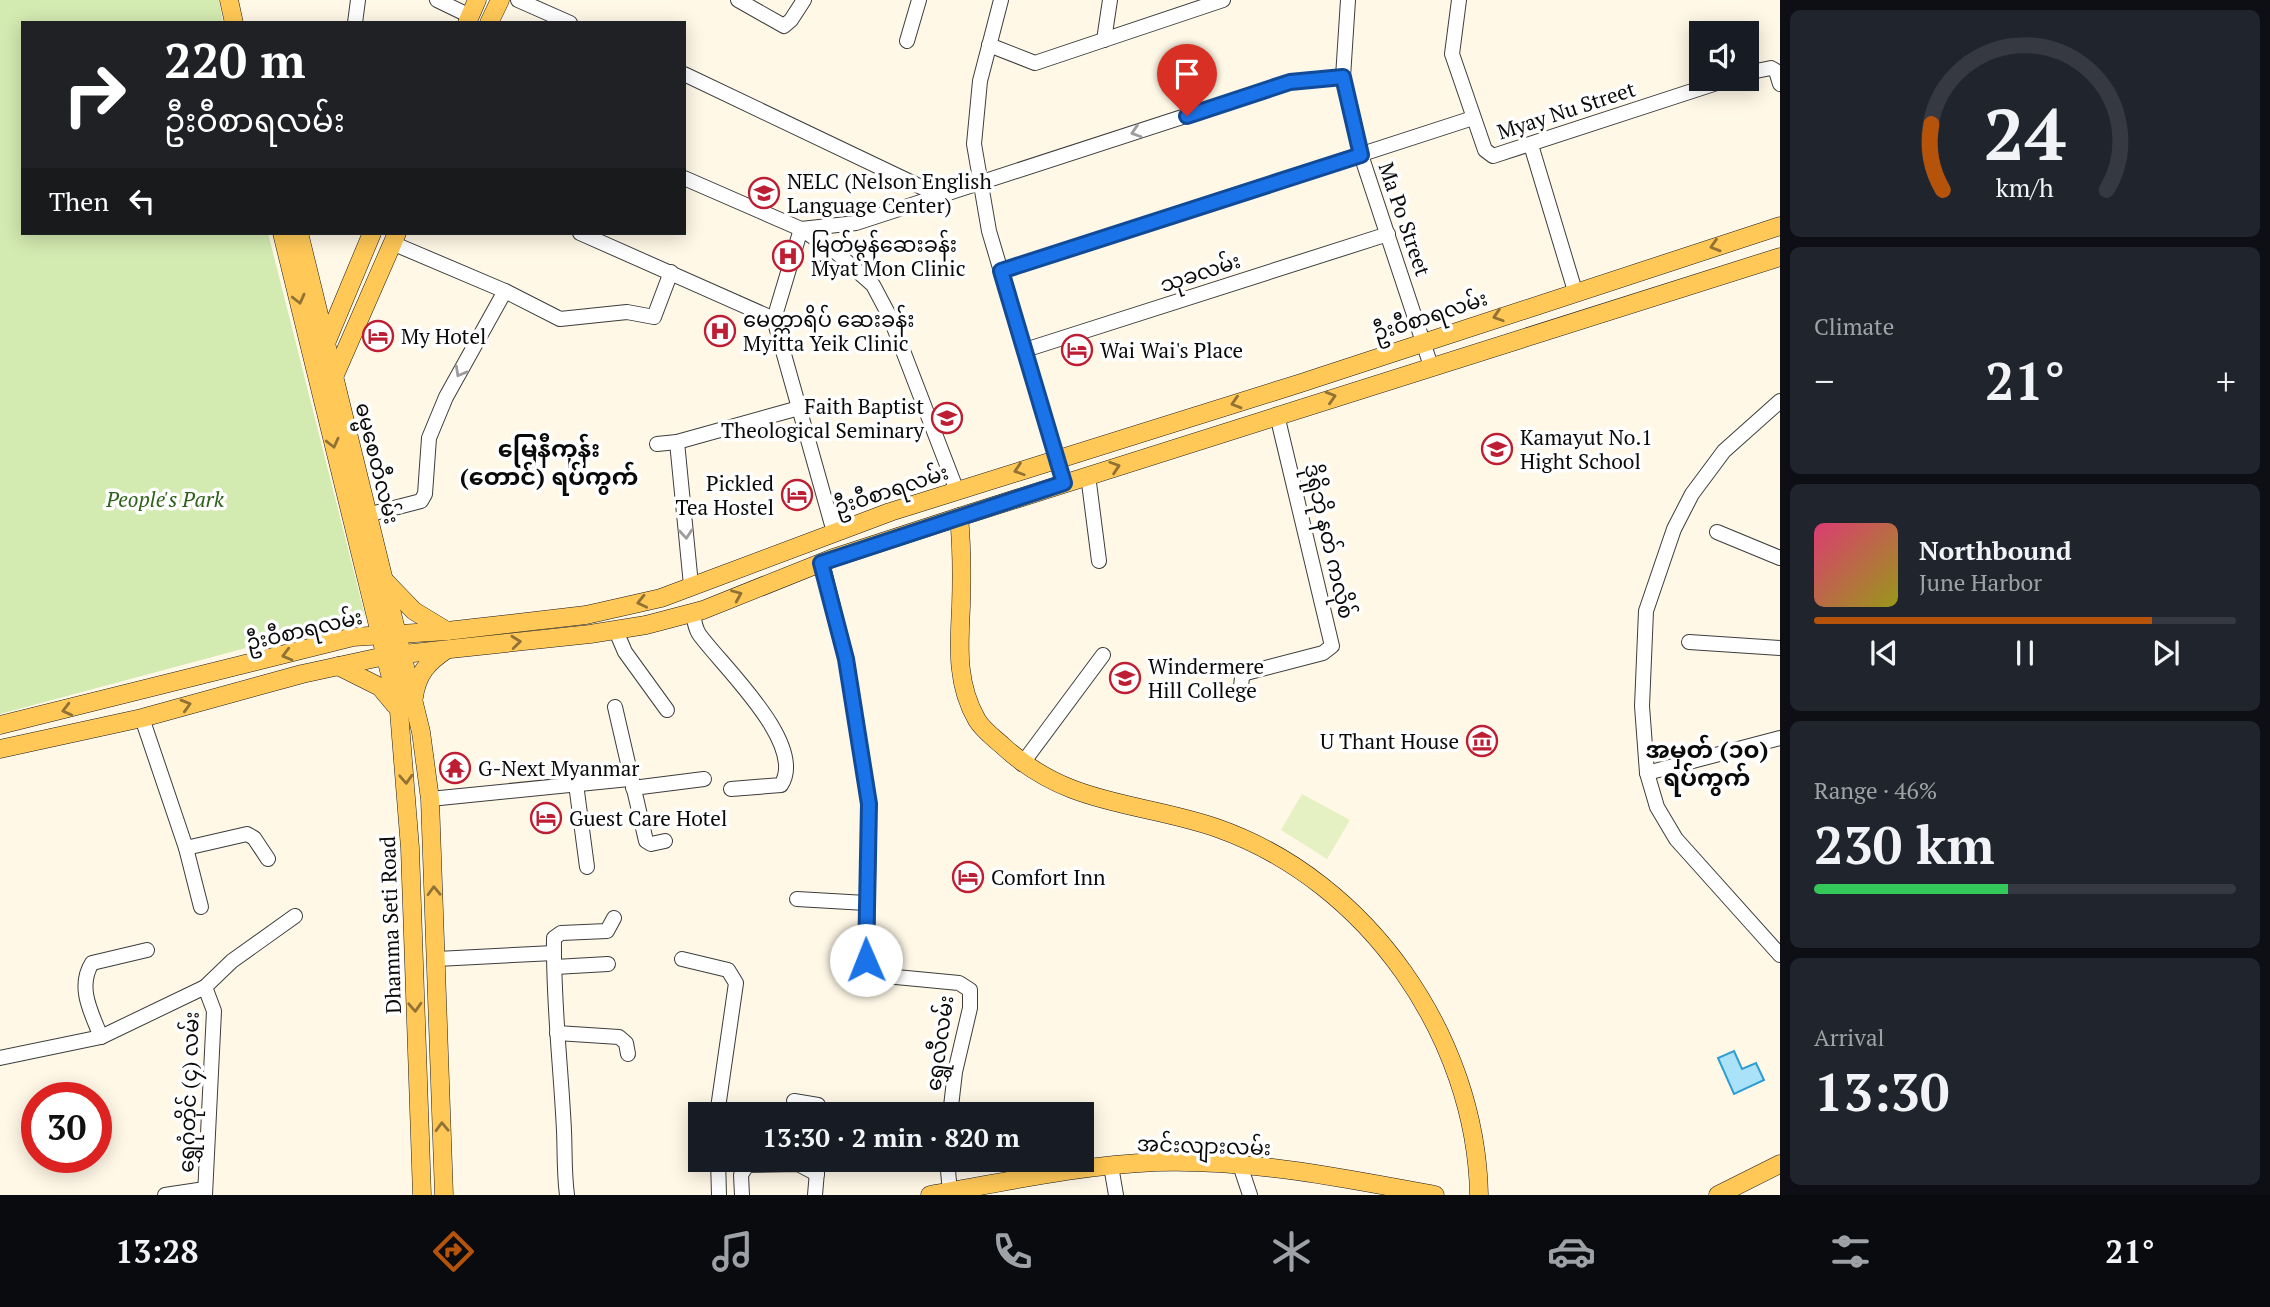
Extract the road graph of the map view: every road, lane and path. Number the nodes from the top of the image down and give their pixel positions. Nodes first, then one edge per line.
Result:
1 (229, 0) edge
2 (242, 0) edge
3 (358, 0) edge
4 (437, 0) edge
5 (500, 0) edge
6 (519, 0) edge
7 (738, 0) edge
8 (803, 0) edge
9 (919, 0) edge
10 (1001, 0) edge
11 (1110, 0) edge
12 (1223, 0) edge
13 (1348, 0) edge
14 (1459, 0) edge
15 (472, 13) edge
16 (234, 21) edge
17 (246, 21) edge
18 (355, 21) edge
19 (490, 21) edge
20 (566, 21) edge
21 (1104, 40) junction
22 (907, 41) dead end
23 (989, 45) junction
24 (1759, 70) edge
25 (686, 75) edge
26 (1343, 77) junction
27 (1780, 84) edge
28 (1693, 91) edge
29 (1473, 118) junction
30 (1531, 145) junction
31 (1361, 155) junction
32 (686, 179) edge
33 (980, 183) junction
34 (940, 196) junction
35 (1780, 226) edge
36 (801, 229) junction
37 (1388, 234) junction
38 (283, 235) edge
39 (300, 235) edge
40 (371, 235) edge
41 (585, 235) edge
42 (395, 238) edge
43 (1682, 256) junction
44 (1780, 257) edge
45 (358, 266) junction
46 (1001, 271) junction
47 (671, 272) junction
48 (379, 274) junction
49 (1691, 285) junction
50 (505, 291) junction
51 (1566, 294) junction
52 (318, 305) junction
53 (340, 307) junction
54 (774, 319) junction
55 (1566, 324) junction
56 (1424, 340) junction
57 (326, 341) junction
58 (1025, 350) junction
59 (1431, 366) junction
60 (326, 377) junction
61 (1298, 384) junction
62 (1780, 401) edge
63 (1304, 406) junction
64 (799, 408) junction
65 (1277, 415) junction
66 (1182, 419) junction
67 (677, 442) junction
68 (1189, 443) junction
69 (657, 444) dead end
70 (1057, 458) junction
71 (1088, 475) junction
72 (1064, 483) junction
73 (961, 489) junction
74 (913, 505) junction
75 (367, 514) junction
76 (966, 514) junction
77 (919, 530) junction
78 (1717, 532) dead end
79 (830, 533) junction
80 (1780, 558) edge
81 (827, 561) junction
82 (1099, 561) dead end
83 (382, 578) junction
84 (691, 585) junction
85 (371, 600) junction
86 (693, 613) junction
87 (447, 631) junction
88 (616, 631) junction
89 (388, 634) junction
90 (353, 637) junction
91 (1689, 642) dead end
92 (1780, 648) edge
93 (448, 649) junction
94 (1102, 654) dead end
95 (394, 655) junction
96 (338, 666) junction
97 (1240, 696) dead end
98 (615, 707) dead end
99 (406, 708) junction
100 (667, 710) dead end
101 (142, 718) junction
102 (0, 725) edge
103 (1780, 737) edge
104 (0, 749) edge
105 (1022, 764) junction
106 (1647, 773) junction
107 (704, 779) dead end
108 (631, 783) junction
109 (576, 784) junction
110 (731, 789) dead end
111 (430, 799) junction
112 (664, 841) dead end
113 (186, 848) junction
114 (268, 859) dead end
115 (587, 867) dead end
116 (797, 899) dead end
117 (866, 903) junction
118 (201, 907) dead end
119 (295, 916) dead end
120 (614, 918) dead end
121 (147, 950) dead end
122 (1780, 955) edge
123 (413, 959) junction
124 (437, 959) junction
125 (681, 959) dead end
126 (555, 960) junction
127 (608, 964) dead end
128 (207, 989) junction
129 (558, 1033) junction
130 (101, 1037) junction
131 (628, 1054) dead end
132 (0, 1058) edge
133 (794, 1101) dead end
134 (719, 1102) edge
135 (800, 1102) edge
136 (952, 1102) edge
137 (1780, 1164) edge
138 (1240, 1165) junction
139 (1111, 1166) junction
140 (718, 1172) edge
141 (743, 1172) edge
142 (818, 1172) edge
143 (948, 1172) edge
144 (205, 1192) edge
145 (950, 1192) junction
146 (165, 1195) edge
147 (422, 1195) edge
148 (444, 1195) edge
149 (567, 1195) edge
150 (719, 1195) edge
151 (742, 1195) edge
152 (816, 1195) edge
153 (930, 1195) edge
154 (1115, 1195) edge
155 (1250, 1195) edge
156 (1435, 1195) edge
157 (1479, 1195) edge
158 (1718, 1195) edge

1 - 16 main road
2 - 17 main road
3 - 18 street
4 - 15 street
5 - 19 main road
6 - 20 street
7 - 8 street
9 - 22 street
10 - 23 street
11 - 21 street
12 - 21 street
13 - 26 street, Ma Po Street
14 - 29 street, Myay Nu Street
21 - 23 street
23 - 33 street
24 - 27 street
25 - 34 street
26 - 31 street, Ma Po Street
26 -> 33 street
28 - 30 street, Myay Nu Street
29 - 30 street, Myay Nu Street
29 - 31 street
30 - 51 street
31 - 37 street, Ma Po Street
31 - 46 street
32 - 36 street
33 - 34 street
33 - 46 street
34 - 36 street
35 -> 43 main road, ဦးဝီစာရလမ်း
36 - 54 street
36 - 73 street
37 - 56 street, Ma Po Street
37 - 58 street, သုခလမ်း
38 -> 60 main road, ဓမ္မစေတီလမ်း
39 - 52 main road
40 - 45 main road
41 - 47 street
42 - 48 main road
42 - 50 street
43 - 49 main road
43 - 51 main road, ဦးဝီစာရလမ်း
44 - 49 main road, ဦးဝီစာရလမ်း
45 - 48 main road
45 - 53 main road
46 - 58 street
47 - 50 street
47 - 54 street
48 - 60 main road
49 - 55 main road, ဦးဝီစာရလမ်း
50 -> 75 street
51 - 55 main road
51 -> 56 main road, ဦးဝီစာရလမ်း
52 - 53 main road
52 - 57 main road
53 - 57 main road
54 - 64 street
55 - 59 main road, ဦးဝီစာရလမ်း
56 - 59 street, Ma Po Street
56 - 61 main road, ဦးဝီစာရလမ်း
57 - 60 main road
58 - 70 street
63 -> 59 main road, ဦးဝီစာရလမ်း
60 - 75 main road, ဓမ္မစေတီလမ်း
60 -> 85 main road, ဓမ္မစေတီလမ်း
61 - 63 main road
61 -> 66 main road, ဦးဝီစာရလမ်း
62 - 106 street
63 - 65 main road, ဦးဝီစာရလမ်း
64 - 67 street
64 - 79 street
65 - 68 main road, ဦးဝီစာရလမ်း
65 - 97 street, ဒိုရိုဘို နတ် ကလိုစ်
66 - 68 main road
66 - 70 main road, ဦးဝီစာရလမ်း
67 - 69 street
67 -> 84 street
71 -> 68 main road, ဦးဝီစာရလမ်း
70 - 72 street
70 -> 73 main road, ဦးဝီစာရလမ်း
71 - 72 main road, ဦးဝီစာရလမ်း
71 - 82 street
72 - 76 main road, ဦးဝီစာရလမ်း
73 - 74 main road, ဦးဝီစာရလမ်း
73 - 76 main road
74 - 77 main road
74 - 79 main road, ဦးဝီစာရလမ်း
75 - 83 main road, ဓမ္မစေတီလမ်း
76 - 77 main road, ဦးဝီစာရလမ်း
76 - 105 main road
77 - 81 main road, ဦးဝီစာရလမ်း
78 - 80 street
79 - 81 main road
79 - 84 main road, ဦးဝီစာရလမ်း
86 -> 81 main road, ဦးဝီစာရလမ်း
81 - 117 street, ရွှေလီလမ်း
83 - 87 main road
83 - 89 main road, ဓမ္မစေတီလမ်း
84 -> 87 main road, ဦးဝီစာရလမ်း
85 - 89 main road, ဓမ္မစေတီလမ်း
85 - 90 main road
86 - 88 main road, ဦးဝီစာရလမ်း
86 - 110 street
87 - 89 main road, ဦးဝီစာရလမ်း
93 -> 88 main road, ဦးဝီစာရလမ်း
88 - 100 street
89 - 90 main road, ဦးဝီစာရလမ်း
89 - 95 main road, ဓမ္မစေတီလမ်း
90 -> 102 main road, ဦးဝီစာရလမ်း
91 - 92 street
93 - 95 main road, ဦးဝီစာရလမ်း
93 - 99 main road
94 - 105 street
95 - 96 main road, ဦးဝီစာရလမ်း
95 - 99 main road, ဓမ္မစေတီလမ်း
96 - 99 main road
101 -> 96 main road, ဦးဝီစာရလမ်း
98 - 108 street
99 - 111 main road
99 -> 123 main road, Dhamma Seti Road
101 - 104 main road, ဦးဝီစာရလမ်း
101 - 113 street
103 - 106 street
105 - 157 main road
106 - 122 street
107 - 108 street
108 - 109 street
108 - 112 street
109 - 111 street
109 - 115 street
124 -> 111 main road
113 - 114 street
113 - 118 street
116 - 117 street
117 - 136 street, ရွှေလီလမ်း
119 - 128 street
120 - 126 street
121 - 130 street
123 - 124 main road
123 -> 147 main road, Dhamma Seti Road
124 - 126 street
148 -> 124 main road
125 - 134 street
126 - 127 street
126 - 129 street
128 - 130 street
128 - 144 street, ရွှေဂုံတိုင် (၄) လမ်း
129 - 131 street
129 - 149 street
130 - 132 street
133 - 135 street
137 - 158 main road
138 - 139 main road, အင်းလျားလမ်း
138 - 155 street
138 - 156 main road, အင်းလျားလမ်း
139 - 145 main road, အင်းလျားလမ်း
139 - 154 street
140 - 150 street
141 - 151 street
142 - 152 street
143 - 145 street
144 - 146 street
145 - 153 main road, အင်းလျားလမ်း

